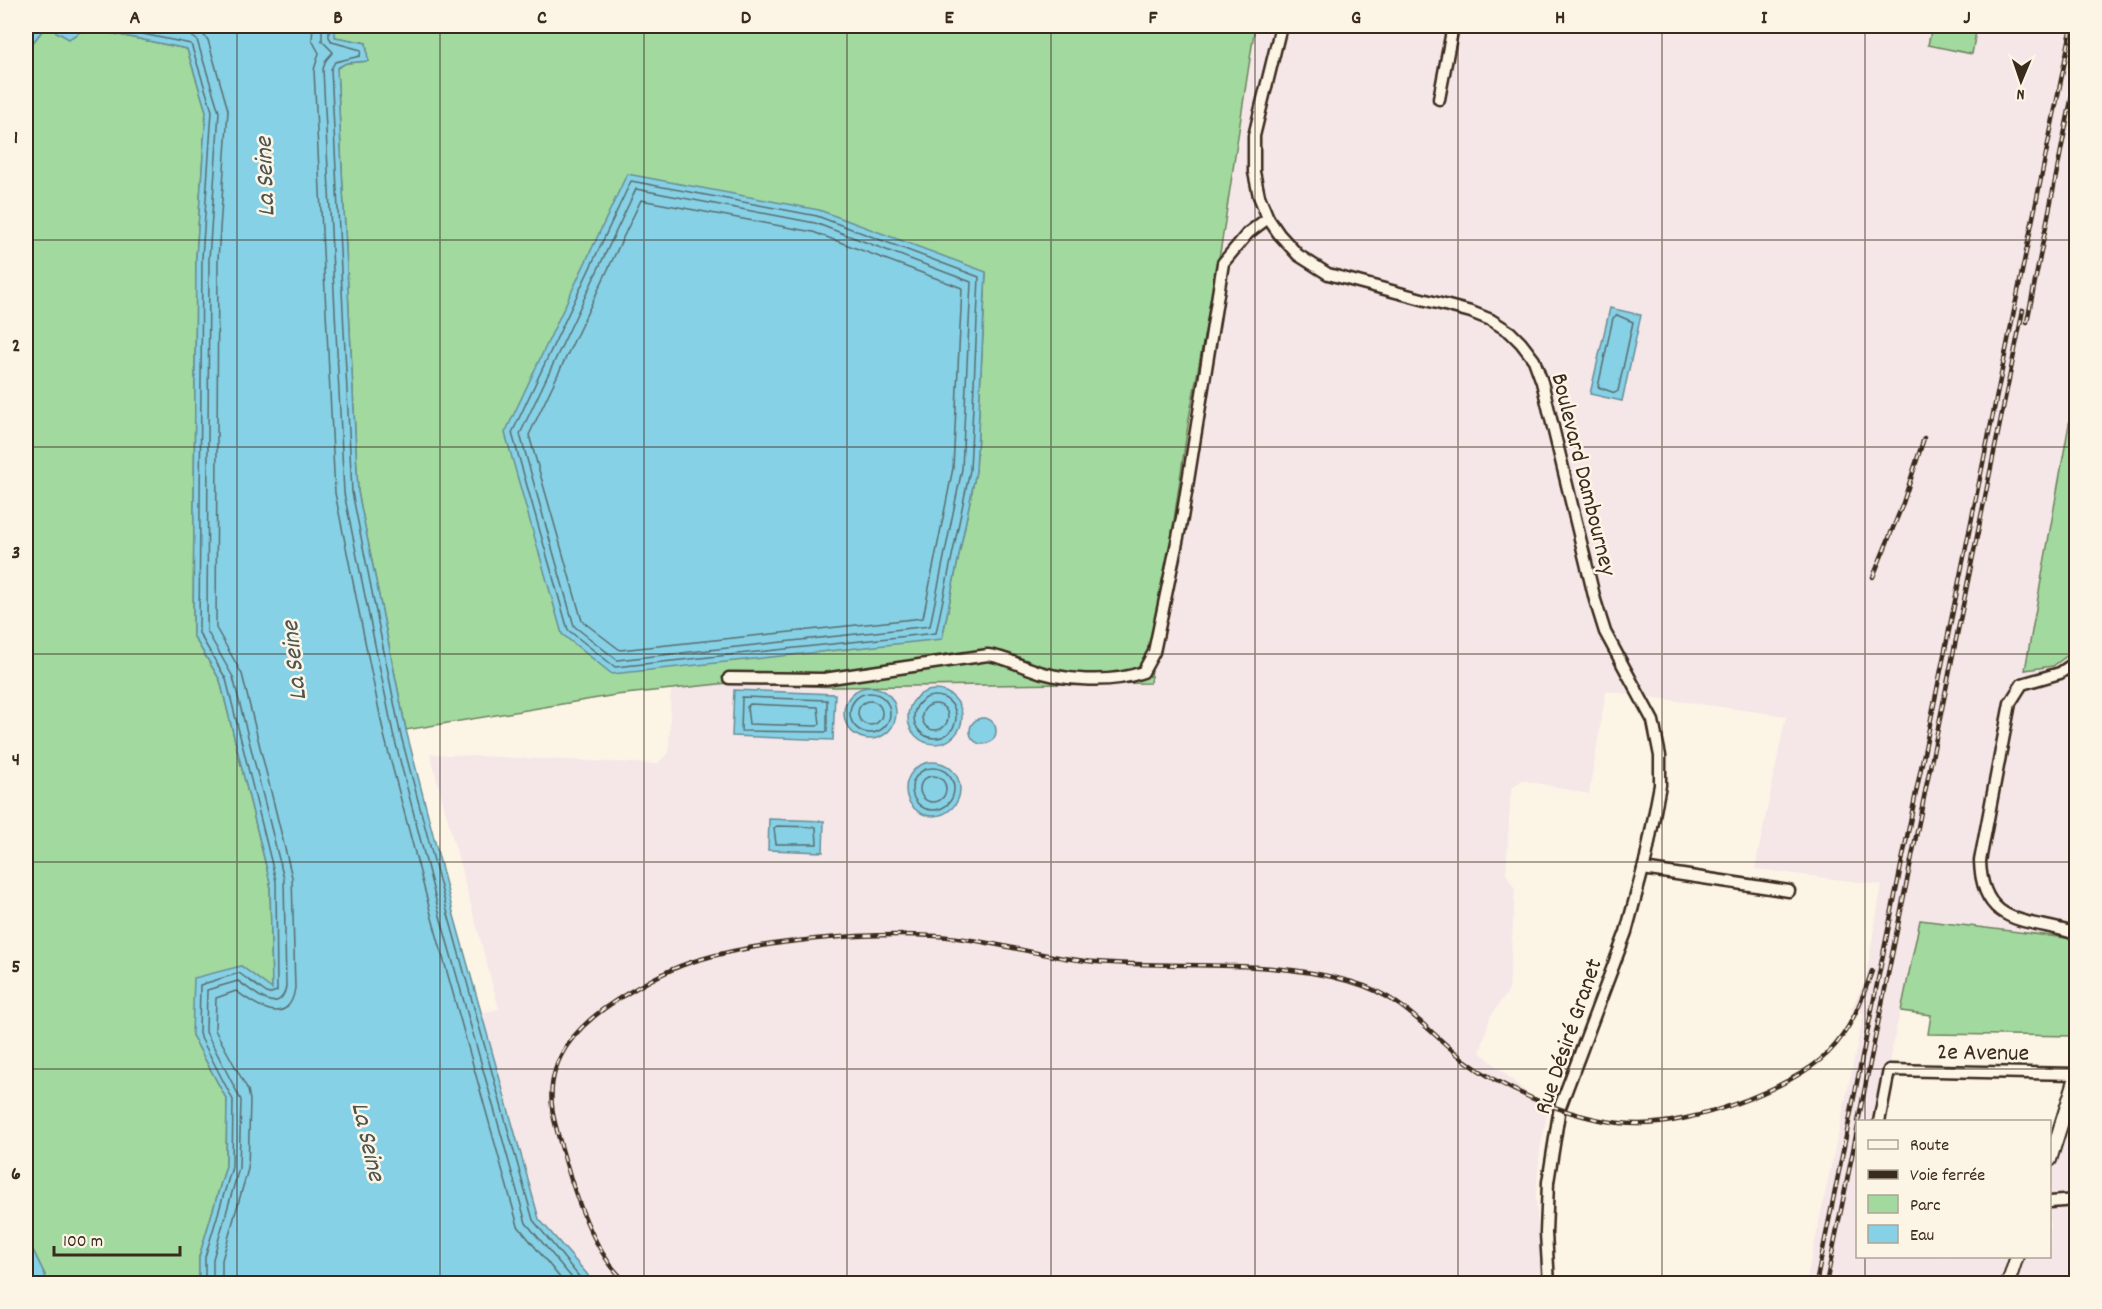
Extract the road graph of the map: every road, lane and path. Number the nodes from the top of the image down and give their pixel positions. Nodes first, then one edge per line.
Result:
1 (1281, 26) edge
2 (1452, 26) edge
3 (1439, 99) dead end
4 (1268, 218) junction
5 (2076, 662) edge
6 (729, 678) dead end
7 (1643, 869) junction
8 (1789, 891) dead end
9 (2076, 934) edge
10 (1621, 946) joint
11 (2076, 1076) edge
12 (1879, 1120) edge
13 (2052, 1146) edge
14 (2076, 1200) edge
15 (2051, 1202) edge
16 (2017, 1258) edge
17 (1550, 1284) edge
18 (2008, 1284) edge

1 - 4 street, Boulevard Dambourney
2 - 3 street
4 - 6 street
4 - 7 street, Boulevard Dambourney
5 - 9 street
7 - 8 street
7 - 10 street, Boulevard Dambourney
10 - 17 street, Rue Désiré Granet
11 - 12 street, 2e Avenue
11 - 13 main road
14 - 15 street
16 - 18 main road

